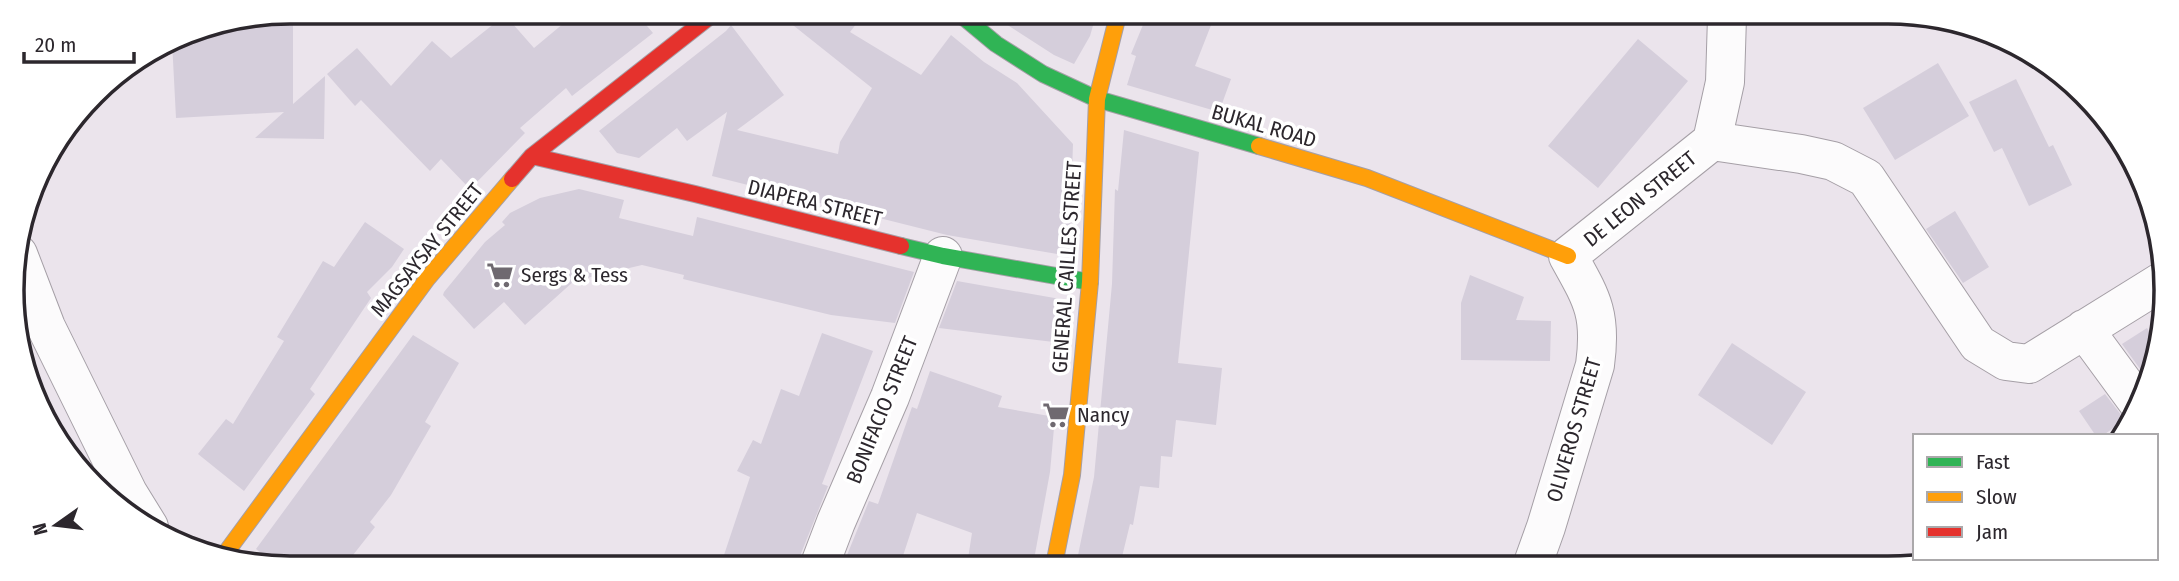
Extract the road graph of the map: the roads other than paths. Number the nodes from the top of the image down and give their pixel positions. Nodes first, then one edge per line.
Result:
1 (700, 24) edge
2 (972, 24) edge
3 (1116, 24) edge
4 (1727, 24) edge
5 (1097, 99) junction
6 (1712, 141) junction
7 (532, 156) junction
8 (943, 256) junction
9 (1568, 256) junction
10 (25, 272) edge
11 (1090, 282) junction
12 (2154, 286) edge
13 (2084, 329) junction
14 (2133, 395) edge
15 (137, 508) edge
16 (229, 549) edge
17 (823, 556) edge
18 (1056, 556) edge
19 (1536, 556) edge

1 - 7 street, MAGSAYSAY STREET
2 - 5 street, BUKAL ROAD
3 - 5 street, GENERAL CAILLES STREET
4 - 6 street, DE LEON STREET
5 - 9 street, BUKAL ROAD
5 - 11 street, GENERAL CAILLES STREET
6 - 9 street, DE LEON STREET
6 - 13 street
7 - 8 street, DIAPERA STREET
7 - 16 street, MAGSAYSAY STREET
8 - 11 street, DIAPERA STREET
8 - 17 street, BONIFACIO STREET
9 - 19 street, OLIVEROS STREET
10 - 15 street
11 - 18 street, GENERAL CAILLES STREET
12 - 13 street
13 - 14 street

